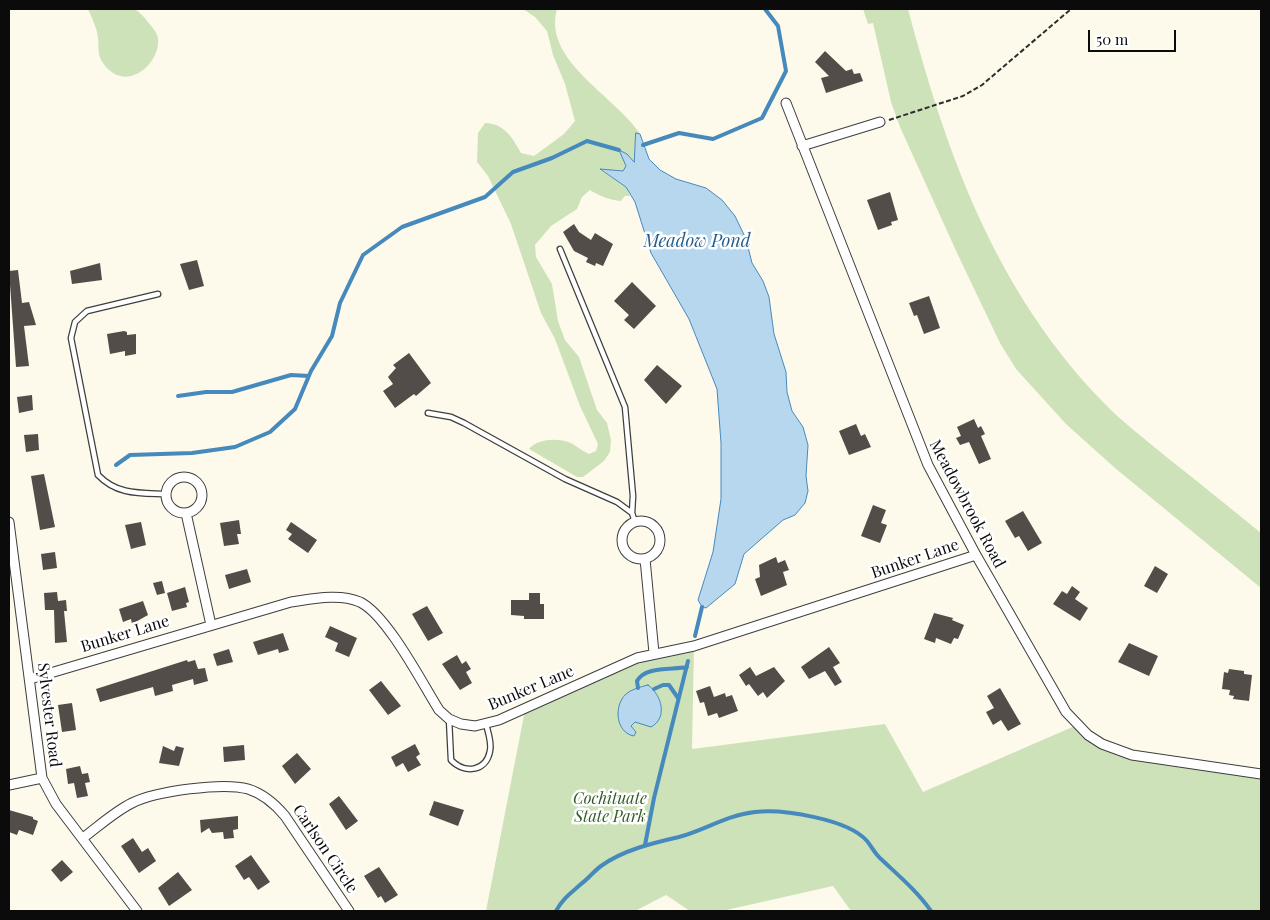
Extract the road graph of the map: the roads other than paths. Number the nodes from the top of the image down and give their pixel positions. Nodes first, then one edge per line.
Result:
1 (786, 104) dead end
2 (880, 122) road end
3 (802, 146) junction
4 (560, 249) dead end
5 (158, 294) dead end
6 (428, 413) dead end
7 (165, 494) junction
8 (186, 513) junction
9 (633, 518) junction
10 (9, 522) edge
11 (976, 555) junction
12 (645, 559) junction
13 (211, 625) junction
14 (654, 653) junction
15 (30, 679) junction
16 (448, 719) junction
17 (486, 724) junction
18 (1261, 774) edge
19 (42, 778) junction
20 (9, 785) edge
21 (83, 838) junction
22 (137, 911) edge
23 (349, 911) edge

1 - 3 street, Meadowbrook Road
2 - 3 street
3 - 11 street, Meadowbrook Road
4 - 9 lane
5 - 7 lane
6 - 9 lane
7 - 8 street
7 - 8 street
8 - 13 street
9 - 12 street
9 - 12 street
10 - 15 street, Sylvester Road
11 - 14 street, Bunker Lane
11 - 18 street, Meadowbrook Road
12 - 14 street
13 - 15 street, Bunker Lane
13 - 16 street, Bunker Lane
14 - 17 street, Bunker Lane
15 - 19 street, Sylvester Road
16 - 17 street, Bunker Lane
16 - 17 lane
19 - 20 street
19 - 21 street, Sylvester Road
21 - 22 street, Sylvester Road
21 - 23 street, Carlson Circle

